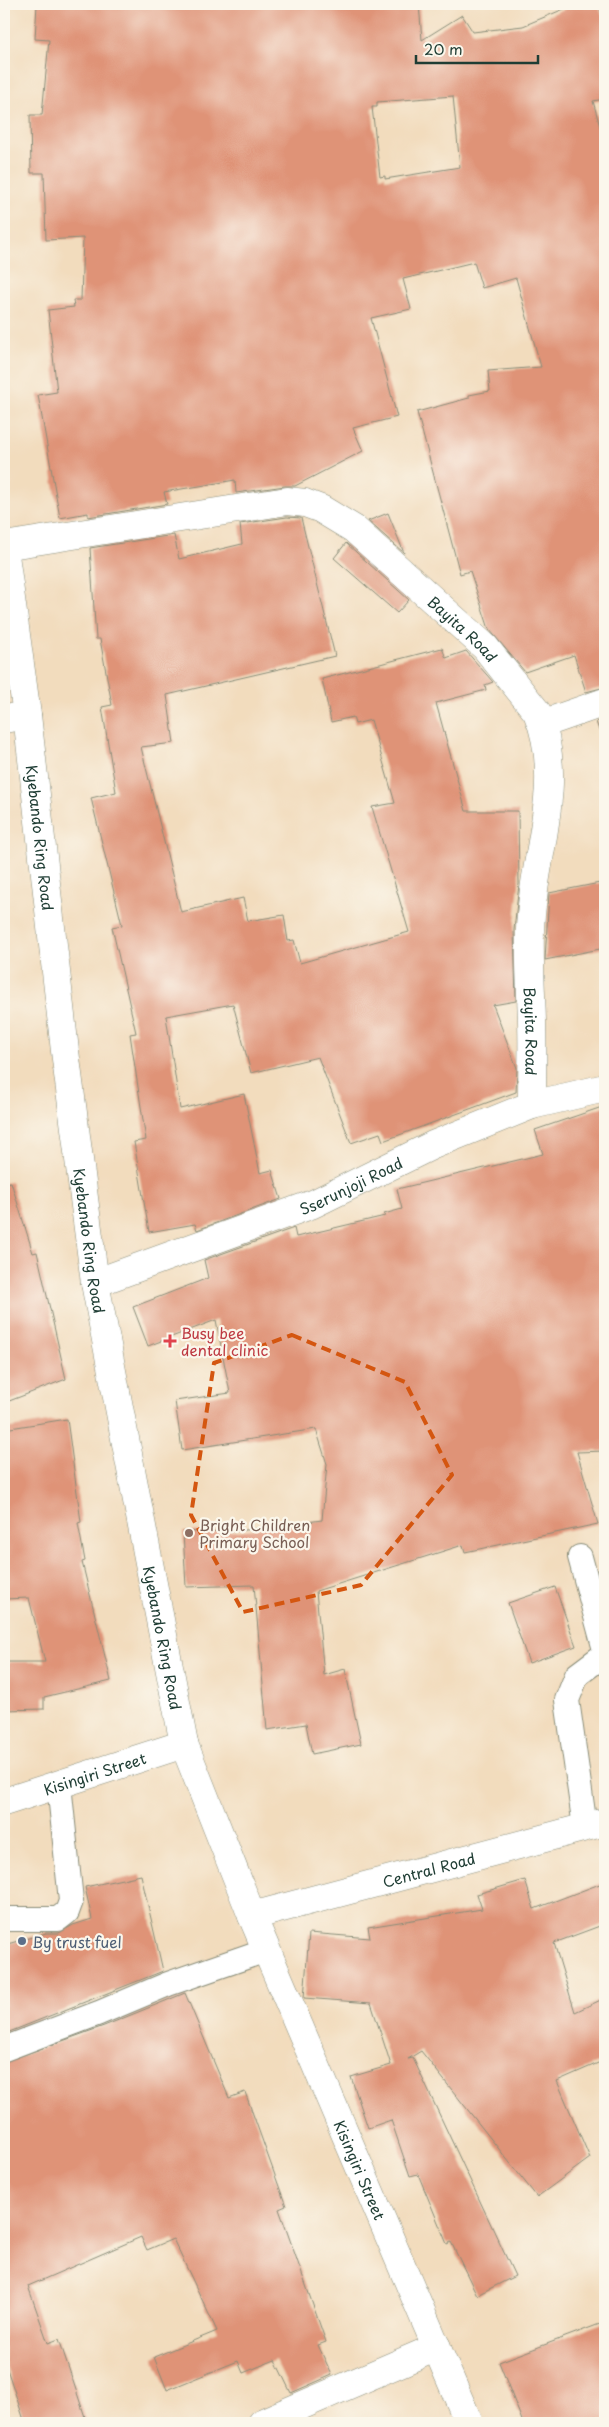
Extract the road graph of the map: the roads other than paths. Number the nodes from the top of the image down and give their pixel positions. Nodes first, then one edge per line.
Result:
1 (4, 547) edge
2 (605, 702) edge
3 (16, 717) edge
4 (542, 724) junction
5 (605, 1088) edge
6 (532, 1105) junction
7 (95, 1283) junction
8 (580, 1557) dead end
9 (605, 1652) edge
10 (184, 1744) junction
11 (59, 1784) junction
12 (4, 1802) edge
13 (595, 1824) edge
14 (252, 1916) junction
15 (4, 1919) edge
16 (266, 1950) junction
17 (4, 2050) edge
18 (437, 2347) junction
19 (261, 2423) edge
20 (469, 2423) edge

1 - 3 street, Kyebando Ring Road
1 - 4 street, Bayita Road
2 - 4 street
3 - 7 street, Kyebando Ring Road
4 - 6 street, Bayita Road
5 - 6 street, Sserunjoji Road
6 - 7 street, Sserunjoji Road
7 - 10 street, Kyebando Ring Road
8 - 9 lane
9 - 13 lane
10 - 11 street, Kisingiri Street
10 - 14 street, Kyebando Ring Road
11 - 12 street, Kisingiri Street
11 - 15 lane
13 - 14 street, Central Road
14 - 16 street, Kisingiri Street
16 - 17 lane
16 - 18 street, Kisingiri Street
18 - 19 street
18 - 20 street, Kisingiri Street

